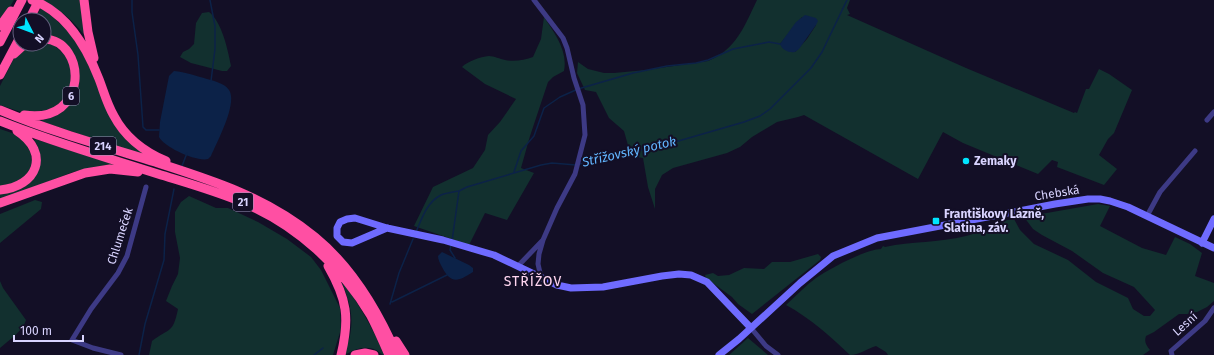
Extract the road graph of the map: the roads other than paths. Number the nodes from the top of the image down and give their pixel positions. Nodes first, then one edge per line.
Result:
1 (32, 0) edge
2 (39, 0) edge
3 (84, 0) edge
4 (534, 0) edge
5 (19, 2) edge
6 (33, 12) edge
7 (0, 26) edge
8 (52, 41) edge
9 (0, 42) edge
10 (12, 52) edge
11 (16, 52) edge
12 (5, 66) junction
13 (0, 75) edge
14 (99, 78) junction
15 (3, 111) edge
16 (1214, 112) edge
17 (1207, 120) dead end
18 (1, 122) edge
19 (1195, 151) dead end
20 (158, 174) junction
21 (202, 177) junction
22 (146, 187) dead end
23 (0, 190) edge
24 (0, 203) edge
25 (1147, 216) junction
26 (1214, 219) edge
27 (387, 228) junction
28 (543, 240) junction
29 (1202, 242) junction
30 (1214, 248) edge
31 (319, 252) junction
32 (518, 266) junction
33 (541, 277) junction
34 (1214, 308) edge
35 (378, 315) junction
36 (751, 328) junction
37 (121, 355) edge
38 (341, 355) edge
39 (355, 355) edge
40 (374, 355) edge
41 (389, 355) edge
42 (397, 355) edge
43 (405, 355) edge
44 (719, 355) edge
45 (778, 355) edge
46 (1172, 355) edge

1 - 14 highway, 21
2 - 6 highway
3 - 14 highway
4 - 28 street
5 - 7 highway
5 - 9 highway
8 - 15 highway, 6
10 - 12 highway
11 - 12 highway
12 - 13 highway
14 - 21 highway, 21
15 - 21 highway, 214
16 - 17 street
18 - 20 highway, 214
18 - 23 highway
19 - 25 street
20 - 24 highway, 21
20 - 31 highway, 21
21 - 35 highway, 21
22 - 37 street, Chlumeček
25 - 29 street, Chebská
25 - 36 street, Chebská
26 - 29 street
27 - 27 street
27 - 32 street
28 - 32 street
28 - 33 street
29 - 30 street, Chebská
31 - 38 highway, 21
31 - 41 highway, 21
32 - 33 street
33 - 36 street
34 - 46 street, Lesní
35 - 42 highway, 21
35 - 43 highway
36 - 44 street, Chebská
36 - 45 street
39 - 40 highway

